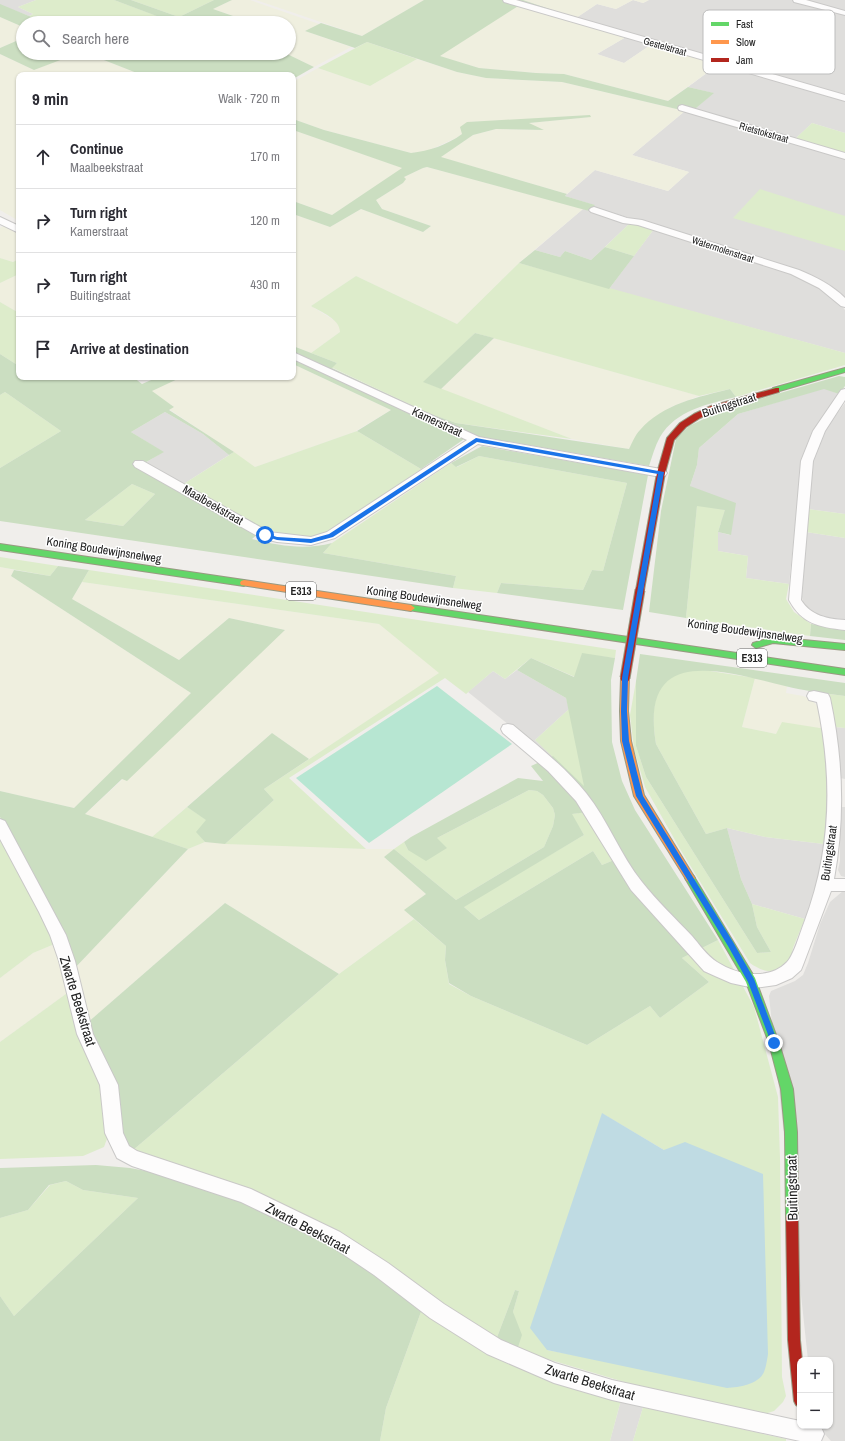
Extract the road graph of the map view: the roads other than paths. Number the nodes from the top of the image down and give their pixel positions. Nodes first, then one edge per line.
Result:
1 (507, 0) edge
2 (797, 0) edge
3 (834, 10) edge
4 (835, 10) edge
5 (845, 13) edge
6 (703, 57) edge
7 (762, 74) edge
8 (845, 98) edge
9 (682, 108) dead end
10 (845, 156) edge
11 (594, 210) dead end
12 (0, 220) edge
13 (16, 228) edge
14 (845, 304) edge
15 (296, 355) edge
16 (845, 370) edge
17 (845, 392) edge
18 (476, 440) junction
19 (139, 464) dead end
20 (661, 472) junction
21 (0, 547) edge
22 (845, 625) edge
23 (626, 626) dead end
24 (640, 628) dead end
25 (845, 647) edge
26 (816, 654) dead end
27 (845, 672) edge
28 (814, 696) dead end
29 (508, 729) dead end
30 (0, 825) edge
31 (825, 885) junction
32 (845, 885) edge
33 (752, 981) junction
34 (799, 1393) edge
35 (815, 1434) edge

1 - 6 street, Gestelstraat
2 - 3 street
4 - 5 street
7 - 8 street, Gestelstraat
9 - 10 street, Rietstokstraat
11 - 14 street, Watermolenstraat
12 - 13 street
15 - 18 street, Kamerstraat
16 - 20 main road, Buitingstraat
17 - 22 street
18 - 19 street, Maalbeekstraat
18 - 20 street, Kamerstraat
20 - 33 main road, Buitingstraat, bridge
21 - 27 main road, Koning Boudewijnsnelweg / E313
23 - 24 main road
25 - 26 main road, Koning Boudewijnsnelweg / E313
28 - 31 street, Buitingstraat
29 - 33 street
30 - 35 street, Zwarte Beekstraat
31 - 32 street
31 - 33 street, Buitingstraat
33 - 34 main road, Buitingstraat

